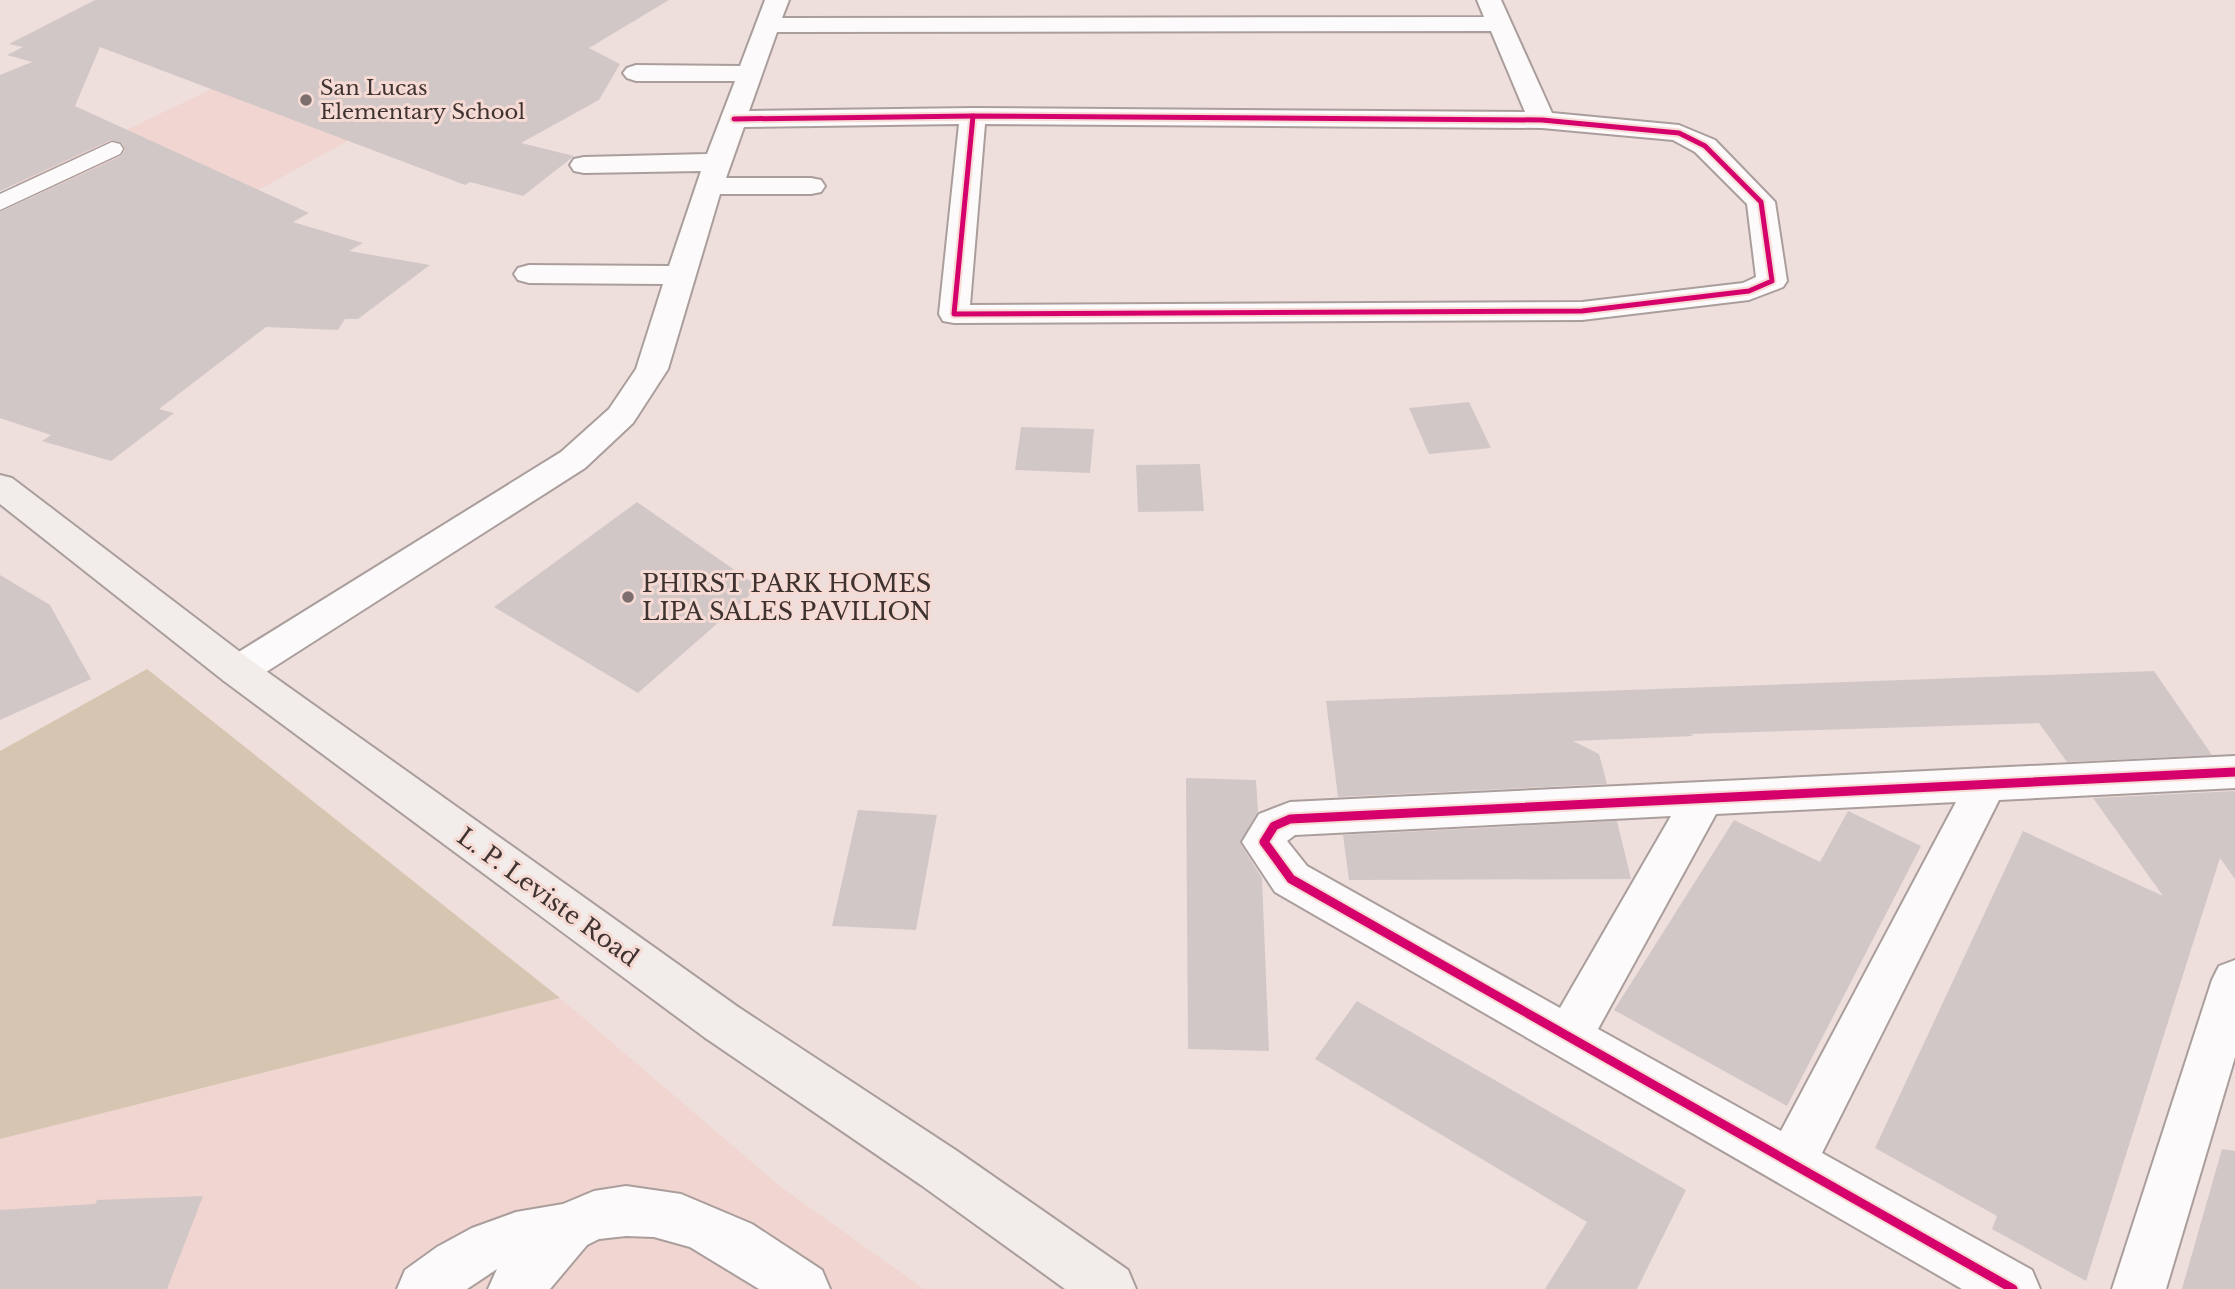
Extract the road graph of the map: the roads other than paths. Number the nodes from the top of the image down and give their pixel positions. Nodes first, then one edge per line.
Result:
1 (777, 0) edge
2 (1489, 0) edge
3 (1500, 24) junction
4 (769, 25) junction
5 (636, 73) dead end
6 (751, 74) junction
7 (973, 116) junction
8 (734, 119) junction
9 (1542, 120) junction
10 (112, 149) dead end
11 (584, 165) dead end
12 (714, 174) junction
13 (811, 186) dead end
14 (0, 203) edge
15 (529, 274) dead end
16 (683, 275) junction
17 (0, 486) edge
18 (238, 671) junction
19 (2235, 772) edge
20 (1986, 785) junction
21 (1703, 799) junction
22 (2235, 980) edge
23 (1569, 1037) junction
24 (1791, 1162) junction
25 (569, 1227) junction
26 (424, 1289) edge
27 (515, 1289) edge
28 (803, 1289) edge
29 (1109, 1289) edge
30 (2013, 1289) edge
31 (2138, 1289) edge

1 - 4 street
2 - 3 street
3 - 4 street
3 - 9 street
4 - 6 street
5 - 6 street
6 - 8 street
7 - 8 street
7 - 9 street
7 - 9 street
8 - 12 street
10 - 14 lane
11 - 12 street
12 - 13 street
12 - 16 street
15 - 16 street
16 - 18 street
17 - 18 main road, L. P. Leviste Road
18 - 29 main road, L. P. Leviste Road
19 - 20 street
20 - 21 street
20 - 24 street
21 - 23 street
21 - 23 street
22 - 31 street
23 - 24 street
24 - 30 street
25 - 26 street
25 - 27 street
25 - 28 street

